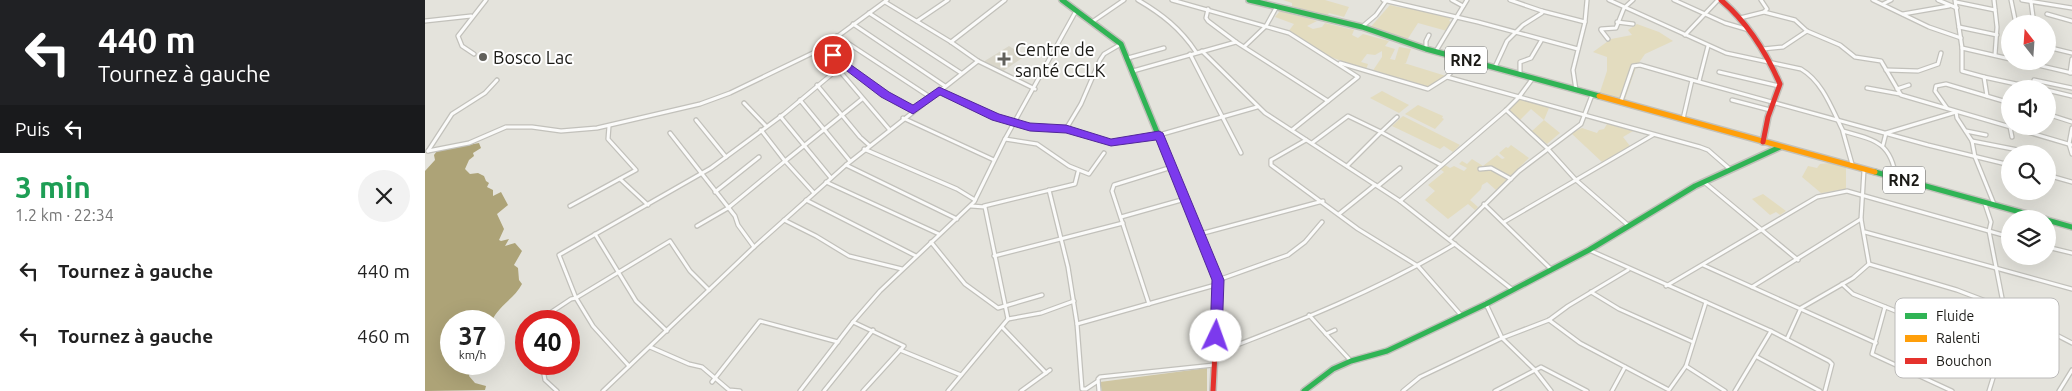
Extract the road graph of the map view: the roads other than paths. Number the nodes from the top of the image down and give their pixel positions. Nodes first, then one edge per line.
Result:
1 (486, 0) edge
2 (948, 0) edge
3 (1005, 0) edge
4 (1062, 0) edge
5 (1124, 0) edge
6 (1137, 0) edge
7 (1149, 0) edge
8 (1172, 0) edge
9 (1249, 0) edge
10 (1385, 0) edge
11 (1391, 0) edge
12 (1452, 0) edge
13 (1467, 0) edge
14 (1510, 0) edge
15 (1587, 0) edge
16 (1609, 0) edge
17 (1633, 0) edge
18 (1674, 0) edge
19 (1719, 0) edge
20 (1761, 0) edge
21 (1873, 0) edge
22 (1891, 0) edge
23 (1938, 0) edge
24 (1994, 0) edge
25 (2011, 0) edge
26 (2022, 0) edge
27 (886, 1) edge
28 (1955, 1) edge
29 (2062, 1) edge
30 (2031, 2) junction
31 (1883, 5) junction
32 (1463, 6) junction
33 (1949, 6) junction
34 (1149, 7) junction
35 (2064, 7) junction
36 (1276, 8) junction
37 (1624, 8) junction
38 (1957, 8) junction
39 (2072, 8) edge
40 (1208, 9) junction
41 (1995, 10) junction
42 (1076, 11) junction
43 (1542, 11) junction
44 (1764, 12) junction
45 (869, 13) junction
46 (1705, 14) junction
47 (1902, 14) junction
48 (2047, 14) dead end
49 (473, 15) junction
50 (2014, 15) edge
51 (2033, 15) edge
52 (1457, 18) junction
53 (1740, 18) junction
54 (425, 21) edge
55 (917, 21) junction
56 (2072, 21) edge
57 (1092, 22) junction
58 (1585, 22) junction
59 (1617, 22) junction
60 (853, 24) junction
61 (1633, 24) dead end
62 (1266, 26) junction
63 (1959, 26) junction
64 (1362, 27) junction
65 (1749, 30) junction
66 (1807, 31) junction
67 (1516, 32) junction
68 (1429, 35) dead end
69 (1685, 35) junction
70 (1997, 35) junction
71 (837, 36) junction
72 (1961, 38) junction
73 (1607, 39) dead end
74 (1541, 40) junction
75 (951, 42) junction
76 (1236, 42) junction
77 (1121, 44) junction
78 (1245, 46) junction
79 (1708, 46) junction
80 (1164, 48) dead end
81 (1962, 48) junction
82 (1426, 49) junction
83 (1578, 49) junction
84 (1762, 49) junction
85 (819, 50) junction
86 (2056, 50) edge
87 (1201, 51) junction
88 (1435, 51) junction
89 (1196, 52) junction
90 (2072, 53) edge
91 (474, 54) dead end
92 (1190, 54) junction
93 (1941, 54) dead end
94 (833, 55) dead end
95 (1995, 55) junction
96 (2001, 57) edge
97 (1128, 58) junction
98 (1463, 59) junction
99 (2072, 59) edge
100 (978, 61) junction
101 (1335, 62) junction
102 (1769, 62) junction
103 (1495, 68) junction
104 (838, 69) junction
105 (2056, 69) edge
106 (1886, 70) junction
107 (1133, 71) junction
108 (1365, 71) junction
109 (1719, 72) dead end
110 (2071, 73) edge
111 (961, 74) junction
112 (1520, 75) junction
113 (1358, 77) junction
114 (1447, 77) junction
115 (1984, 77) junction
116 (1533, 78) junction
117 (497, 80) dead end
118 (1692, 80) junction
119 (2001, 81) edge
120 (1699, 82) junction
121 (817, 85) junction
122 (1909, 85) dead end
123 (2056, 85) edge
124 (945, 86) junction
125 (1780, 87) junction
126 (1867, 88) dead end
127 (2072, 88) edge
128 (1035, 89) junction
129 (1897, 89) junction
130 (939, 90) junction
131 (1576, 90) junction
132 (2056, 92) edge
133 (1592, 94) junction
134 (1901, 95) junction
135 (1987, 96) junction
136 (2072, 96) edge
137 (930, 97) junction
138 (1519, 97) junction
139 (862, 99) junction
140 (800, 100) junction
141 (1732, 100) dead end
142 (2001, 100) edge
143 (1328, 102) junction
144 (1621, 102) junction
145 (1773, 102) junction
146 (744, 103) dead end
147 (1258, 107) junction
148 (1948, 109) junction
149 (913, 110) junction
150 (1506, 110) junction
151 (1770, 110) junction
152 (1956, 112) junction
153 (842, 114) junction
154 (781, 116) junction
155 (1584, 116) junction
156 (1223, 117) junction
157 (1397, 117) dead end
158 (2056, 117) edge
159 (903, 118) junction
160 (696, 120) dead end
161 (1683, 120) junction
162 (1837, 120) junction
163 (2072, 122) edge
164 (1014, 123) junction
165 (2001, 125) edge
166 (609, 126) junction
167 (766, 126) junction
168 (2072, 128) edge
169 (824, 129) junction
170 (889, 129) junction
171 (1066, 129) junction
172 (761, 130) junction
173 (1292, 130) junction
174 (1843, 131) junction
175 (1965, 131) junction
176 (1381, 132) junction
177 (670, 133) dead end
178 (1886, 133) junction
179 (1159, 135) junction
180 (1653, 135) junction
181 (1986, 135) dead end
182 (2036, 135) edge
183 (1005, 139) junction
184 (1306, 140) junction
185 (1972, 141) junction
186 (1763, 142) junction
187 (1311, 143) junction
188 (804, 145) junction
189 (869, 145) junction
190 (1883, 145) junction
191 (2070, 145) edge
192 (1780, 147) junction
193 (2001, 147) edge
194 (1547, 148) junction
195 (865, 149) junction
196 (1104, 153) dead end
197 (1241, 153) dead end
198 (2072, 154) edge
199 (726, 157) junction
200 (759, 157) dead end
201 (1975, 157) junction
202 (995, 160) junction
203 (785, 161) junction
204 (850, 161) junction
205 (2001, 163) edge
206 (846, 165) junction
207 (1852, 165) junction
208 (1173, 166) junction
209 (1347, 166) junction
210 (1441, 166) junction
211 (1400, 168) dead end
212 (1480, 169) dead end
213 (1864, 169) junction
214 (1731, 171) junction
215 (1078, 172) junction
216 (703, 173) junction
217 (831, 178) junction
218 (1896, 178) junction
219 (2056, 178) edge
220 (620, 179) junction
221 (1511, 179) junction
222 (1576, 180) junction
223 (826, 182) junction
224 (1704, 182) junction
225 (2072, 182) edge
226 (1376, 185) junction
227 (1049, 190) junction
228 (715, 192) junction
229 (814, 193) junction
230 (1863, 195) junction
231 (1186, 199) junction
232 (807, 200) junction
233 (975, 200) junction
234 (1323, 201) junction
235 (1400, 201) junction
236 (1984, 201) junction
237 (1484, 204) junction
238 (648, 205) junction
239 (1994, 205) junction
240 (570, 206) dead end
241 (971, 206) junction
242 (984, 206) junction
243 (729, 208) junction
244 (2013, 210) edge
245 (1339, 214) junction
246 (1121, 217) junction
247 (957, 219) junction
248 (1861, 219) junction
249 (784, 220) junction
250 (1123, 222) junction
251 (1322, 222) dead end
252 (1503, 222) junction
253 (2056, 222) edge
254 (697, 226) dead end
255 (1629, 226) junction
256 (2072, 226) edge
257 (1761, 231) junction
258 (1989, 231) junction
259 (1865, 232) junction
260 (595, 234) junction
261 (939, 234) junction
262 (1200, 234) junction
263 (2001, 234) edge
264 (1450, 239) junction
265 (1061, 240) junction
266 (931, 242) junction
267 (1455, 243) junction
268 (754, 247) junction
269 (2056, 249) edge
270 (1589, 250) junction
271 (2072, 253) edge
272 (916, 256) junction
273 (994, 256) junction
274 (1798, 260) junction
275 (1702, 264) junction
276 (1869, 264) junction
277 (1418, 266) junction
278 (1995, 268) junction
279 (902, 269) junction
280 (1629, 269) junction
281 (1553, 270) junction
282 (618, 271) junction
283 (1218, 282) junction
284 (1842, 284) junction
285 (1666, 286) junction
286 (1752, 287) junction
287 (709, 290) junction
288 (1513, 290) junction
289 (2072, 290) edge
290 (1591, 292) junction
291 (1042, 295) dead end
292 (576, 298) junction
293 (1977, 298) edge
294 (2003, 298) edge
295 (1074, 301) junction
296 (1706, 302) junction
297 (1149, 304) junction
298 (1486, 304) junction
299 (1005, 306) junction
300 (1885, 306) junction
301 (1801, 308) junction
302 (554, 310) edge
303 (1895, 310) edge
304 (1309, 315) junction
305 (1461, 315) junction
306 (1008, 319) junction
307 (1549, 320) junction
308 (853, 322) junction
309 (1077, 324) junction
310 (1002, 326) junction
311 (873, 330) junction
312 (1335, 330) dead end
313 (667, 331) junction
314 (1771, 331) junction
315 (1326, 334) junction
316 (2059, 336) edge
317 (1502, 338) junction
318 (1787, 339) junction
319 (838, 342) junction
320 (1693, 342) junction
321 (1876, 343) junction
322 (2072, 343) edge
323 (650, 347) junction
324 (900, 350) junction
325 (1215, 353) junction
326 (1757, 356) junction
327 (1351, 361) junction
328 (1215, 365) junction
329 (1895, 365) edge
330 (630, 366) junction
331 (1686, 366) junction
332 (1625, 367) junction
333 (1534, 369) junction
334 (1050, 370) dead end
335 (2072, 370) edge
336 (1046, 373) junction
337 (544, 375) edge
338 (961, 376) junction
339 (1923, 378) edge
340 (1993, 378) edge
341 (713, 380) junction
342 (1098, 381) junction
343 (1498, 390) edge
344 (1670, 390) edge
345 (557, 391) edge
346 (603, 391) edge
347 (740, 391) edge
348 (800, 391) edge
349 (823, 391) edge
350 (863, 391) edge
351 (948, 391) edge
352 (1021, 391) edge
353 (1099, 391) edge
354 (1213, 391) edge
355 (1304, 391) edge
356 (1403, 391) edge
357 (1551, 391) edge
358 (1587, 391) edge
359 (1612, 391) edge
360 (1725, 391) edge
361 (1735, 391) edge
362 (1820, 391) edge
363 (1825, 391) edge
364 (1952, 391) edge
365 (1989, 391) edge
366 (2059, 391) edge

1 - 49 street
2 - 55 street
3 - 75 street
4 - 42 main road
5 - 57 street
6 - 34 street
7 - 34 street
8 - 40 street
9 - 36 main road, RN2
10 - 11 street
10 - 64 street
11 - 52 street
12 - 32 street
13 - 32 street
14 - 43 street
15 - 58 street
16 - 37 street
17 - 37 street
18 - 46 street
19 - 46 street
19 - 53 main road
20 - 44 street
21 - 31 street
22 - 31 street
23 - 33 street
24 - 41 street
25 - 50 street
26 - 30 street
27 - 45 street
27 - 55 street
28 - 38 street
28 - 41 street
29 - 35 street
30 - 35 street
30 - 51 street
31 - 47 street
32 - 52 street
33 - 38 street
33 - 47 street
34 - 89 street
35 - 39 street
36 - 62 street
36 - 64 main road, RN2
37 - 59 street
37 - 69 street
38 - 63 street
40 - 62 street
40 - 76 street
41 - 70 street
42 - 57 main road
42 - 128 street
43 - 58 street
43 - 67 street
44 - 53 street
44 - 66 street
45 - 60 street
45 - 111 street
46 - 65 street
46 - 69 street
47 - 72 street
48 - 56 street
49 - 54 street
49 - 91 street
52 - 67 street
52 - 88 street
53 - 65 main road
55 - 75 street
57 - 77 main road
58 - 83 street
59 - 61 street
59 - 73 street
60 - 71 street
60 - 124 street
62 - 78 street
62 - 101 street
63 - 70 street
63 - 72 street
64 - 82 main road, RN2
65 - 84 main road
66 - 84 street
66 - 106 street
67 - 74 street
67 - 103 street
68 - 82 street
69 - 79 street
70 - 95 street
71 - 85 street
71 - 137 street
72 - 81 street
74 - 83 street
74 - 112 street
75 - 100 street
76 - 78 street
76 - 87 street
77 - 97 main road
77 - 171 street
78 - 143 street
79 - 102 street
79 - 120 street
80 - 97 street
81 - 95 street
81 - 115 street
82 - 88 main road, RN2
83 - 131 street
84 - 102 main road
85 - 104 street
85 - 166 street
86 - 90 street
87 - 89 street
87 - 147 street
88 - 98 main road, RN2
89 - 92 street
92 - 107 street
92 - 156 street
93 - 106 street
94 - 149 street
95 - 96 street
97 - 107 main road
98 - 103 main road, RN2
98 - 114 street
99 - 110 street
100 - 111 street
100 - 128 street
101 - 108 street
101 - 113 street
102 - 125 main road
102 - 162 street
103 - 112 main road, RN2
104 - 121 street
104 - 139 street
105 - 110 street
106 - 129 street
107 - 179 main road
108 - 113 street
108 - 114 street
109 - 125 street
111 - 124 street
112 - 116 main road, RN2
113 - 143 street
114 - 138 street
115 - 119 street
115 - 135 street
116 - 131 main road, RN2
116 - 138 street
117 - 166 street
118 - 120 street
118 - 144 street
118 - 161 street
120 - 145 street
121 - 140 street
121 - 153 street
122 - 129 street
123 - 127 street
124 - 130 street
125 - 145 main road
126 - 134 street
128 - 164 street
129 - 134 street
130 - 137 street
130 - 164 street
131 - 133 main road, RN2
132 - 136 street
133 - 144 main road, RN2
133 - 155 street
134 - 148 street
135 - 142 street
135 - 148 street
137 - 149 street
138 - 150 street
138 - 155 street
139 - 153 street
139 - 170 street
140 - 154 street
140 - 169 street
141 - 151 street
143 - 173 street
144 - 161 main road, RN2
145 - 151 main road
145 - 162 street
146 - 167 street
147 - 156 street
147 - 173 street
148 - 152 street
149 - 159 street
150 - 194 street
150 - 210 street
151 - 186 main road
152 - 165 street
152 - 175 street
152 - 178 street
153 - 169 street
153 - 189 street
154 - 167 street
154 - 188 street
155 - 180 street
155 - 194 street
156 - 179 street
156 - 197 street
157 - 176 street
158 - 163 street
159 - 170 street
159 - 202 street
160 - 199 street
161 - 186 main road, RN2
162 - 174 street
162 - 178 street
164 - 171 street
164 - 183 street
166 - 220 street
167 - 172 street
168 - 191 street
169 - 188 street
169 - 204 street
170 - 189 street
171 - 179 street
172 - 199 street
172 - 203 street
173 - 184 street
174 - 190 street
174 - 207 street
175 - 181 street
175 - 185 street
176 - 187 street
176 - 209 street
176 - 210 street
177 - 216 street
178 - 190 street
178 - 201 street
179 - 208 main road
180 - 214 street
180 - 222 street
182 - 191 street
183 - 202 street
183 - 215 street
184 - 187 street
184 - 234 street
185 - 193 street
185 - 201 street
186 - 192 main road, RN2
187 - 209 street
188 - 203 street
188 - 217 street
189 - 195 street
190 - 218 street
191 - 198 street
192 - 207 main road, RN2
192 - 214 main road
194 - 221 street
194 - 222 street
195 - 204 street
195 - 233 street
196 - 215 street
199 - 216 street
200 - 228 street
201 - 205 street
201 - 239 street
202 - 233 street
203 - 229 street
203 - 243 street
204 - 206 street
206 - 217 street
206 - 247 street
207 - 213 main road, RN2
208 - 231 main road
208 - 246 street
209 - 226 street
210 - 235 street
211 - 226 street
212 - 221 street
213 - 218 main road, RN2
213 - 230 street
214 - 224 main road
215 - 227 street
216 - 228 street
216 - 238 street
217 - 223 street
218 - 236 main road, RN2
219 - 225 street
220 - 238 street
220 - 240 street
221 - 237 street
222 - 252 street
222 - 255 street
223 - 229 street
223 - 261 street
224 - 255 main road
224 - 257 street
226 - 235 street
226 - 245 street
227 - 242 street
227 - 265 street
228 - 243 street
229 - 232 street
230 - 248 street
230 - 257 street
230 - 258 street
231 - 246 street
231 - 262 main road
232 - 249 street
232 - 272 street
233 - 241 street
234 - 245 street
234 - 262 street
235 - 264 street
236 - 239 main road, RN2
236 - 258 street
237 - 252 street
237 - 264 street
238 - 260 street
239 - 244 main road, RN2
241 - 242 street
241 - 247 street
242 - 273 street
243 - 254 street
243 - 268 street
245 - 277 street
246 - 250 street
247 - 261 street
248 - 259 street
248 - 274 street
249 - 268 street
249 - 279 street
250 - 265 street
250 - 297 street
251 - 283 street
252 - 281 street
253 - 256 main road, RN2
255 - 270 main road
257 - 274 street
257 - 275 street
258 - 263 street
258 - 278 street
259 - 276 street
259 - 278 street
260 - 282 street
260 - 292 street
261 - 266 street
262 - 283 main road
264 - 267 street
265 - 273 street
265 - 295 street
266 - 272 street
266 - 299 street
267 - 277 street
267 - 288 street
268 - 287 street
269 - 271 street
270 - 280 street
270 - 281 main road
272 - 279 street
273 - 299 street
274 - 286 street
275 - 285 street
275 - 286 street
276 - 284 street
276 - 293 street
277 - 304 street
277 - 305 street
278 - 289 street
278 - 294 street
279 - 308 street
280 - 285 street
280 - 290 street
281 - 288 main road
282 - 287 street
282 - 292 street
282 - 313 street
283 - 297 street
283 - 325 main road
284 - 300 street
284 - 301 street
285 - 296 street
286 - 301 street
287 - 313 street
288 - 298 main road
290 - 307 street
290 - 320 street
291 - 299 street
292 - 302 street
292 - 330 street
295 - 306 street
295 - 309 street
296 - 314 street
296 - 320 street
297 - 309 street
298 - 305 main road
298 - 317 street
299 - 306 street
300 - 303 street
300 - 321 street
301 - 318 street
301 - 321 street
304 - 315 street
304 - 325 street
305 - 327 main road
306 - 310 street
307 - 317 street
307 - 332 street
308 - 311 street
308 - 319 street
309 - 342 street
310 - 336 street
310 - 338 street
311 - 324 street
311 - 349 street
312 - 315 street
313 - 323 street
314 - 318 street
314 - 326 street
315 - 327 street
316 - 322 street
317 - 333 street
317 - 356 street
318 - 363 street
319 - 341 street
319 - 348 street
320 - 331 street
321 - 329 street
323 - 330 street
323 - 341 street
324 - 338 street
324 - 350 street
325 - 328 main road
326 - 361 street
326 - 362 street
327 - 355 main road
328 - 342 street
328 - 354 main road
330 - 346 street
331 - 344 street
331 - 360 street
332 - 344 street
332 - 359 street
333 - 343 street
333 - 357 street
333 - 358 street
334 - 336 street
335 - 366 street
336 - 352 street
337 - 345 street
338 - 351 street
339 - 364 street
340 - 365 street
341 - 347 street
342 - 353 street

